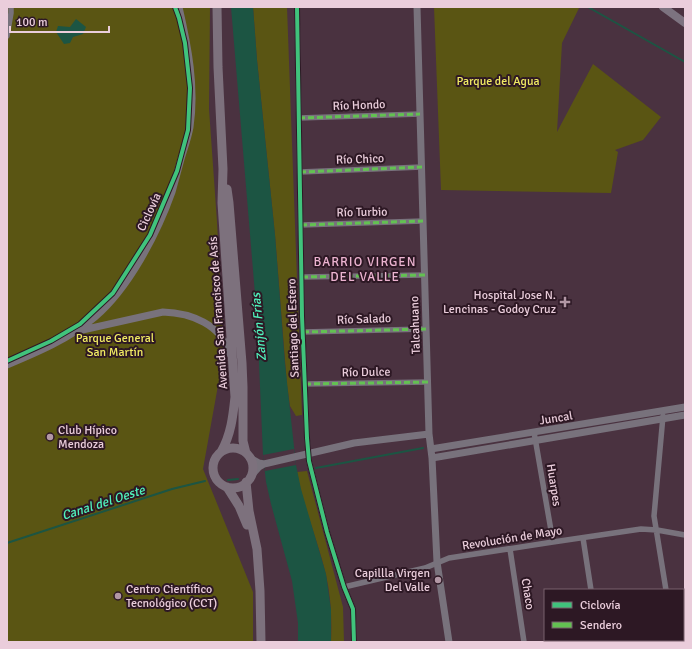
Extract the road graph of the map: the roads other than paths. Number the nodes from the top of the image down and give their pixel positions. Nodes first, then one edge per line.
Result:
1 (11, 7) edge
2 (179, 7) edge
3 (217, 7) edge
4 (296, 7) edge
5 (417, 7) edge
6 (663, 7) edge
7 (685, 23) edge
8 (7, 36) edge
9 (420, 114) junction
10 (299, 118) junction
11 (422, 167) junction
12 (223, 169) junction
13 (300, 172) junction
14 (423, 221) junction
15 (301, 224) junction
16 (425, 275) junction
17 (302, 277) junction
18 (426, 328) junction
19 (74, 332) junction
20 (303, 332) junction
21 (233, 364) junction
22 (7, 365) edge
23 (428, 382) junction
24 (305, 384) junction
25 (685, 408) edge
26 (663, 415) junction
27 (685, 415) edge
28 (534, 432) junction
29 (429, 434) junction
30 (536, 440) junction
31 (431, 449) junction
32 (221, 452) junction
33 (308, 454) junction
34 (248, 455) junction
35 (432, 458) junction
36 (264, 464) junction
37 (248, 480) junction
38 (228, 487) junction
39 (656, 530) junction
40 (685, 535) edge
41 (583, 538) junction
42 (553, 542) junction
43 (510, 549) junction
44 (437, 562) junction
45 (258, 567) junction
46 (344, 587) junction
47 (591, 589) edge
48 (666, 589) edge
49 (261, 642) edge
50 (354, 642) edge
51 (449, 642) edge
52 (524, 642) edge

1 - 8 street
2 - 19 street
3 - 12 main road, Avenida San Francisco de Asís
4 - 10 street, Santiago del Estero
5 - 9 street, Talcahuano
6 - 7 main road
9 - 10 street, Río Hondo
9 - 11 street, Talcahuano
10 - 13 street, Santiago del Estero
11 - 13 street, Río Chico
11 - 14 street, Talcahuano
12 - 21 main road, Avenida San Francisco de Asís
12 - 34 main road, Avenida San Francisco de Asís
13 - 15 street, Santiago del Estero
14 - 15 street, Río Turbio
14 - 16 street, Talcahuano
15 - 17 street, Santiago del Estero
16 - 17 street
16 - 18 street, Talcahuano
17 - 20 street, Santiago del Estero
18 - 20 street, Río Salado
18 - 23 street, Talcahuano
19 - 21 street
19 - 22 street
20 - 24 street, Santiago del Estero
21 - 32 main road, Avenida San Francisco de Asís
23 - 24 street, Río Dulce
23 - 29 street, Talcahuano
24 - 33 street, Santiago del Estero
25 - 26 street, Juncal
26 - 27 street, Juncal
26 - 28 street, Juncal
26 - 30 street, Juncal
26 - 39 street
28 - 30 street, Huarpes
28 - 31 street, Juncal
29 - 31 street, Talcahuano
29 - 33 street
30 - 35 street, Juncal
30 - 42 street, Huarpes
31 - 35 street, Talcahuano
32 - 34 main road
32 - 38 main road
33 - 36 street
33 - 46 street, Santiago del Estero
34 - 36 street
34 - 37 main road
35 - 44 street, Talcahuano
36 - 37 street
37 - 38 main road
37 - 45 main road
38 - 45 main road
39 - 40 street, Revolución de Mayo
39 - 41 street, Revolución de Mayo
39 - 48 street
41 - 42 street, Revolución de Mayo
41 - 47 street
42 - 43 street, Revolución de Mayo
43 - 44 street, Revolución de Mayo
43 - 52 street, Chaco
44 - 46 street, Revolución de Mayo
44 - 51 street, Talcahuano
45 - 49 main road
46 - 50 street, Santiago del Estero

